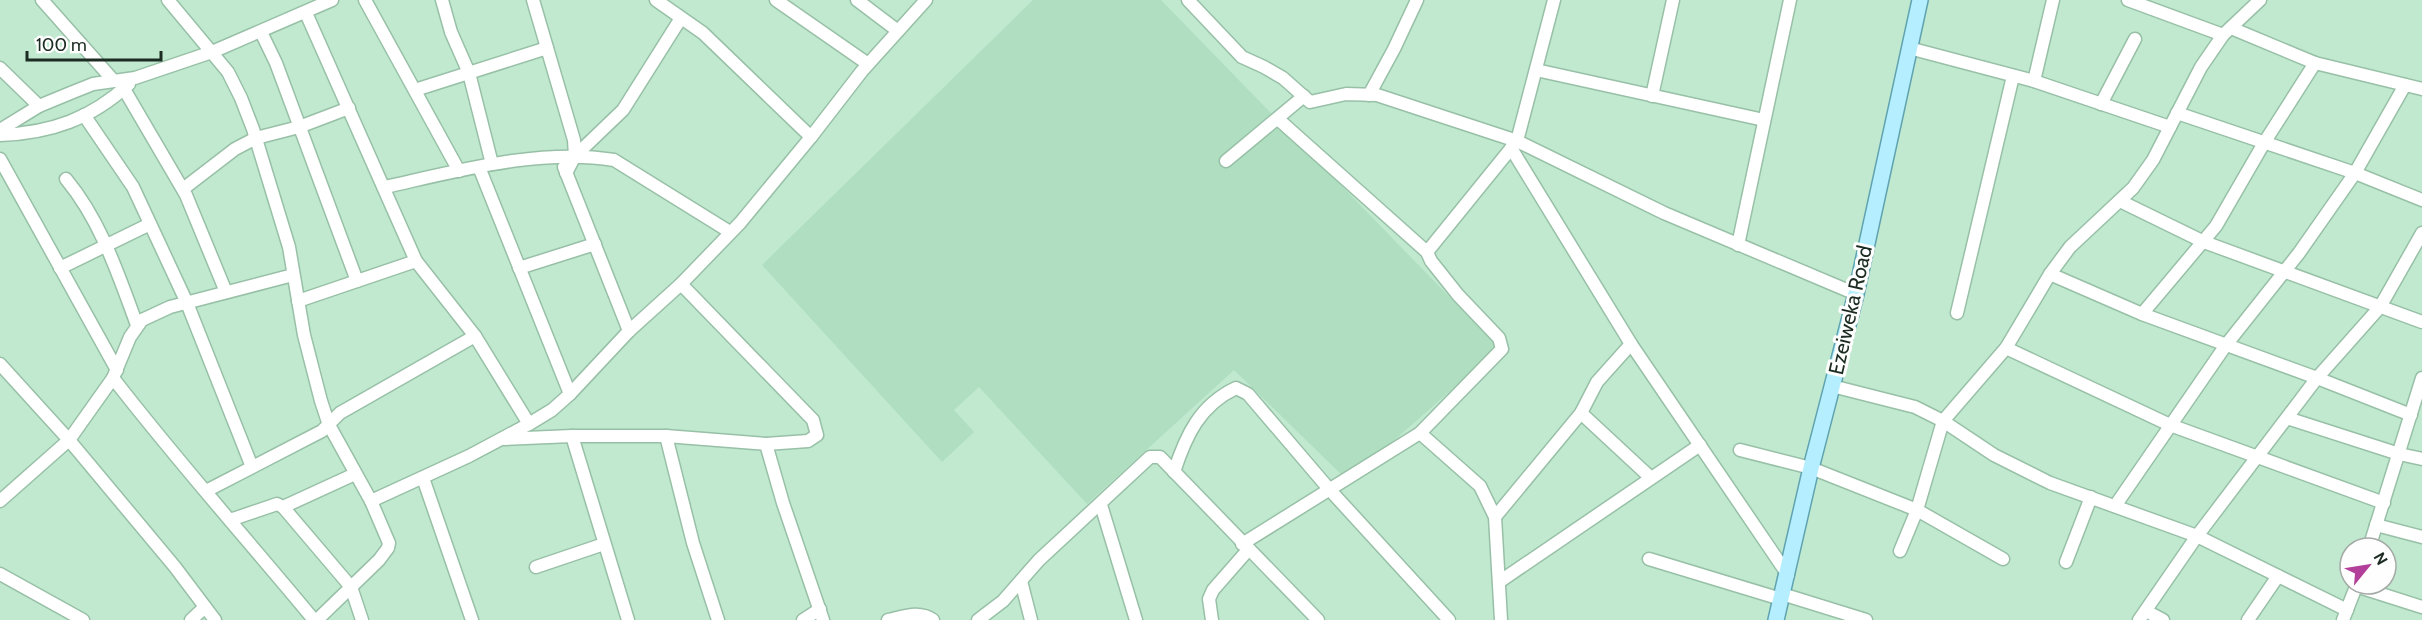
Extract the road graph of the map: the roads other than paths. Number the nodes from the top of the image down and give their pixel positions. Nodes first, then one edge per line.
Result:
1 (42, 0) edge
2 (168, 0) edge
3 (332, 0) edge
4 (365, 0) edge
5 (442, 0) edge
6 (533, 0) edge
7 (656, 0) edge
8 (776, 0) edge
9 (856, 0) edge
10 (927, 0) edge
11 (1188, 0) edge
12 (1417, 0) edge
13 (1554, 0) edge
14 (1673, 0) edge
15 (1790, 0) edge
16 (1920, 0) edge
17 (2053, 0) edge
18 (2128, 0) edge
19 (2260, 0) edge
20 (2143, 2) edge
21 (306, 13) junction
22 (681, 18) junction
23 (898, 31) junction
24 (2227, 31) junction
25 (261, 32) junction
26 (2136, 39) dead end
27 (547, 48) junction
28 (1909, 48) junction
29 (212, 52) junction
30 (2314, 63) junction
31 (868, 64) junction
32 (0, 68) edge
33 (1536, 70) junction
34 (469, 73) junction
35 (2013, 76) junction
36 (135, 78) junction
37 (113, 80) junction
38 (2034, 81) junction
39 (2405, 85) junction
40 (124, 89) junction
41 (415, 90) junction
42 (2422, 90) edge
43 (1369, 95) junction
44 (1304, 96) junction
45 (1652, 96) junction
46 (2102, 104) junction
47 (39, 106) junction
48 (349, 108) junction
49 (2178, 113) junction
50 (84, 115) junction
51 (1278, 119) junction
52 (1764, 120) junction
53 (299, 127) junction
54 (2170, 127) junction
55 (0, 130) edge
56 (0, 135) edge
57 (811, 137) junction
58 (256, 138) junction
59 (2264, 142) junction
60 (1514, 144) junction
61 (575, 156) junction
62 (560, 158) junction
63 (0, 159) edge
64 (1226, 161) dead end
65 (492, 164) junction
66 (478, 167) junction
67 (459, 171) junction
68 (566, 173) junction
69 (2355, 173) junction
70 (66, 179) dead end
71 (385, 187) junction
72 (183, 189) junction
73 (2422, 200) edge
74 (2120, 201) junction
75 (150, 224) junction
76 (730, 232) junction
77 (2422, 233) edge
78 (2204, 242) junction
79 (595, 244) junction
80 (107, 245) junction
81 (1738, 245) junction
82 (1427, 252) junction
83 (416, 261) junction
84 (60, 268) junction
85 (519, 268) junction
86 (2284, 272) junction
87 (2050, 274) junction
88 (293, 275) junction
89 (357, 281) junction
90 (681, 284) junction
91 (226, 292) junction
92 (1856, 294) junction
93 (298, 301) junction
94 (187, 303) junction
95 (2380, 306) junction
96 (1957, 313) dead end
97 (2142, 314) junction
98 (2422, 322) edge
99 (137, 325) junction
100 (629, 331) junction
101 (475, 336) junction
102 (1631, 344) junction
103 (2226, 345) junction
104 (2006, 348) junction
105 (0, 364) edge
106 (115, 374) junction
107 (2318, 378) junction
108 (2422, 378) edge
109 (1832, 386) junction
110 (570, 394) junction
111 (1581, 413) junction
112 (2411, 415) junction
113 (2287, 418) junction
114 (1943, 421) junction
115 (329, 424) junction
116 (529, 424) junction
117 (2170, 425) junction
118 (1420, 433) junction
119 (572, 435) junction
120 (666, 436) junction
121 (500, 439) junction
122 (69, 440) junction
123 (766, 444) junction
124 (1700, 445) junction
125 (1740, 450) dead end
126 (2399, 454) junction
127 (2258, 457) junction
128 (2422, 459) edge
129 (252, 467) junction
130 (1811, 468) junction
131 (1174, 472) junction
132 (355, 474) junction
133 (423, 478) junction
134 (1651, 478) junction
135 (1329, 489) junction
136 (206, 490) junction
137 (2091, 497) junction
138 (0, 501) edge
139 (371, 501) junction
140 (2384, 503) junction
141 (1101, 505) junction
142 (2115, 506) junction
143 (283, 507) junction
144 (1917, 510) junction
145 (1495, 517) junction
146 (230, 520) junction
147 (2376, 525) junction
148 (2197, 536) junction
149 (2373, 536) edge
150 (2422, 537) edge
151 (604, 544) junction
152 (1245, 547) junction
153 (1900, 551) dead end
154 (1649, 559) dead end
155 (2003, 559) dead end
156 (2066, 561) dead end
157 (536, 567) dead end
158 (0, 574) edge
159 (1788, 575) junction
160 (2278, 576) junction
161 (1021, 581) junction
162 (1499, 582) junction
163 (351, 587) junction
164 (2353, 596) edge
165 (2390, 596) edge
166 (1782, 597) junction
167 (204, 607) junction
168 (2422, 607) edge
169 (822, 614) edge
170 (2143, 615) edge
171 (2345, 615) edge
172 (83, 620) edge
173 (191, 620) edge
174 (214, 620) edge
175 (315, 620) edge
176 (362, 620) edge
177 (472, 620) edge
178 (628, 620) edge
179 (718, 620) edge
180 (803, 620) edge
181 (888, 620) edge
182 (933, 620) edge
183 (978, 620) edge
184 (1031, 620) edge
185 (1136, 620) edge
186 (1212, 620) edge
187 (1318, 620) edge
188 (1449, 620) edge
189 (1501, 620) edge
190 (1776, 620) edge
191 (1866, 620) edge
192 (2163, 620) edge
193 (2248, 620) edge

1 - 37 street
2 - 29 street
3 - 21 street
4 - 41 street
5 - 34 street
6 - 27 street
7 - 22 street
8 - 31 street
9 - 23 street
10 - 23 street
11 - 44 street
12 - 43 street
13 - 33 street
14 - 45 street
15 - 52 street
16 - 28 main road, Ezeiweka Road
17 - 38 street
18 - 20 street
19 - 24 street
20 - 24 street
21 - 25 street
21 - 48 street
22 - 57 street
22 - 61 street
23 - 31 street
24 - 30 street
24 - 49 street
25 - 29 street
25 - 53 street
26 - 46 street
27 - 34 street
27 - 61 street
28 - 35 street
28 - 92 main road, Ezeiweka Road
29 - 36 street
29 - 58 street
30 - 39 street
30 - 59 street
31 - 57 street
32 - 47 street
33 - 45 street
33 - 60 street
34 - 41 street
34 - 65 street
35 - 38 street
35 - 96 street
36 - 37 street
36 - 40 street
37 - 47 street
38 - 46 street
39 - 42 street
39 - 69 street
40 - 50 street
40 - 72 street
41 - 67 street
43 - 44 street
43 - 60 street
44 - 51 street
45 - 52 street
46 - 54 street
47 - 55 street
48 - 53 street
48 - 71 street
49 - 54 street
49 - 59 street
50 - 56 street
50 - 75 street
51 - 64 street
51 - 82 street
52 - 81 street
53 - 58 street
53 - 89 street
54 - 74 street
57 - 76 street
58 - 72 street
58 - 88 street
59 - 69 street
59 - 78 street
60 - 81 street
60 - 82 street
60 - 102 street
61 - 62 street
61 - 68 street
61 - 76 street
62 - 65 street
62 - 68 street
63 - 84 street
65 - 66 street
66 - 67 street
66 - 85 street
67 - 71 street
68 - 79 street
69 - 73 street
69 - 86 street
70 - 80 street
71 - 83 street
72 - 91 street
74 - 78 street
74 - 87 street
75 - 80 street
75 - 94 street
76 - 90 street
77 - 95 street
78 - 86 street
78 - 97 street
79 - 85 street
79 - 100 street
80 - 84 street
80 - 99 street
81 - 92 street
82 - 118 street
83 - 89 street
83 - 101 street
84 - 106 street
85 - 110 street
86 - 95 street
86 - 103 street
87 - 97 street
87 - 104 street
88 - 91 street
88 - 93 street
89 - 93 street
90 - 100 street
90 - 123 street
91 - 94 street
92 - 109 main road, Ezeiweka Road
93 - 115 street
94 - 99 street
94 - 129 street
95 - 98 street
95 - 107 street
97 - 103 street
99 - 106 street
100 - 110 street
101 - 115 street
101 - 116 street
102 - 111 street
102 - 124 street
103 - 107 street
103 - 117 street
104 - 114 street
104 - 117 street
105 - 122 street
106 - 122 street
106 - 136 street
107 - 112 street
107 - 113 street
108 - 112 street
109 - 114 street
109 - 130 main road, Ezeiweka Road
110 - 116 street
111 - 134 street
111 - 145 street
112 - 126 street
113 - 126 street
113 - 127 street
114 - 137 street
114 - 144 street
115 - 129 street
115 - 132 street
116 - 121 street
117 - 127 street
117 - 142 street
118 - 135 street
118 - 145 street
119 - 120 street
119 - 121 street
119 - 151 street
120 - 123 street
120 - 179 street
121 - 133 street
122 - 138 street
122 - 167 street
123 - 169 street
124 - 134 street
124 - 159 street
125 - 130 street
126 - 128 street
126 - 140 street
127 - 140 street
127 - 148 street
129 - 136 street
130 - 144 street
130 - 159 main road, Ezeiweka Road
131 - 135 street
131 - 141 street
131 - 152 street
132 - 139 street
132 - 143 street
133 - 139 street
133 - 177 street
134 - 162 street
135 - 152 street
135 - 188 street
136 - 146 street
137 - 142 street
137 - 156 street
139 - 163 street
140 - 147 street
141 - 161 street
141 - 185 street
142 - 148 street
143 - 146 street
143 - 163 street
144 - 153 street
144 - 155 street
145 - 162 street
146 - 175 street
147 - 149 street
147 - 150 street
148 - 160 street
148 - 170 street
151 - 157 street
151 - 178 street
152 - 186 street
152 - 187 street
154 - 166 street
158 - 172 street
159 - 166 main road, Ezeiweka Road
160 - 171 street
160 - 193 street
161 - 183 street
161 - 184 street
162 - 189 street
163 - 175 street
163 - 176 street
164 - 171 street
165 - 168 street
166 - 190 main road, Ezeiweka Road
166 - 191 street
167 - 173 street
167 - 174 street
169 - 180 street
170 - 192 street
181 - 182 street

